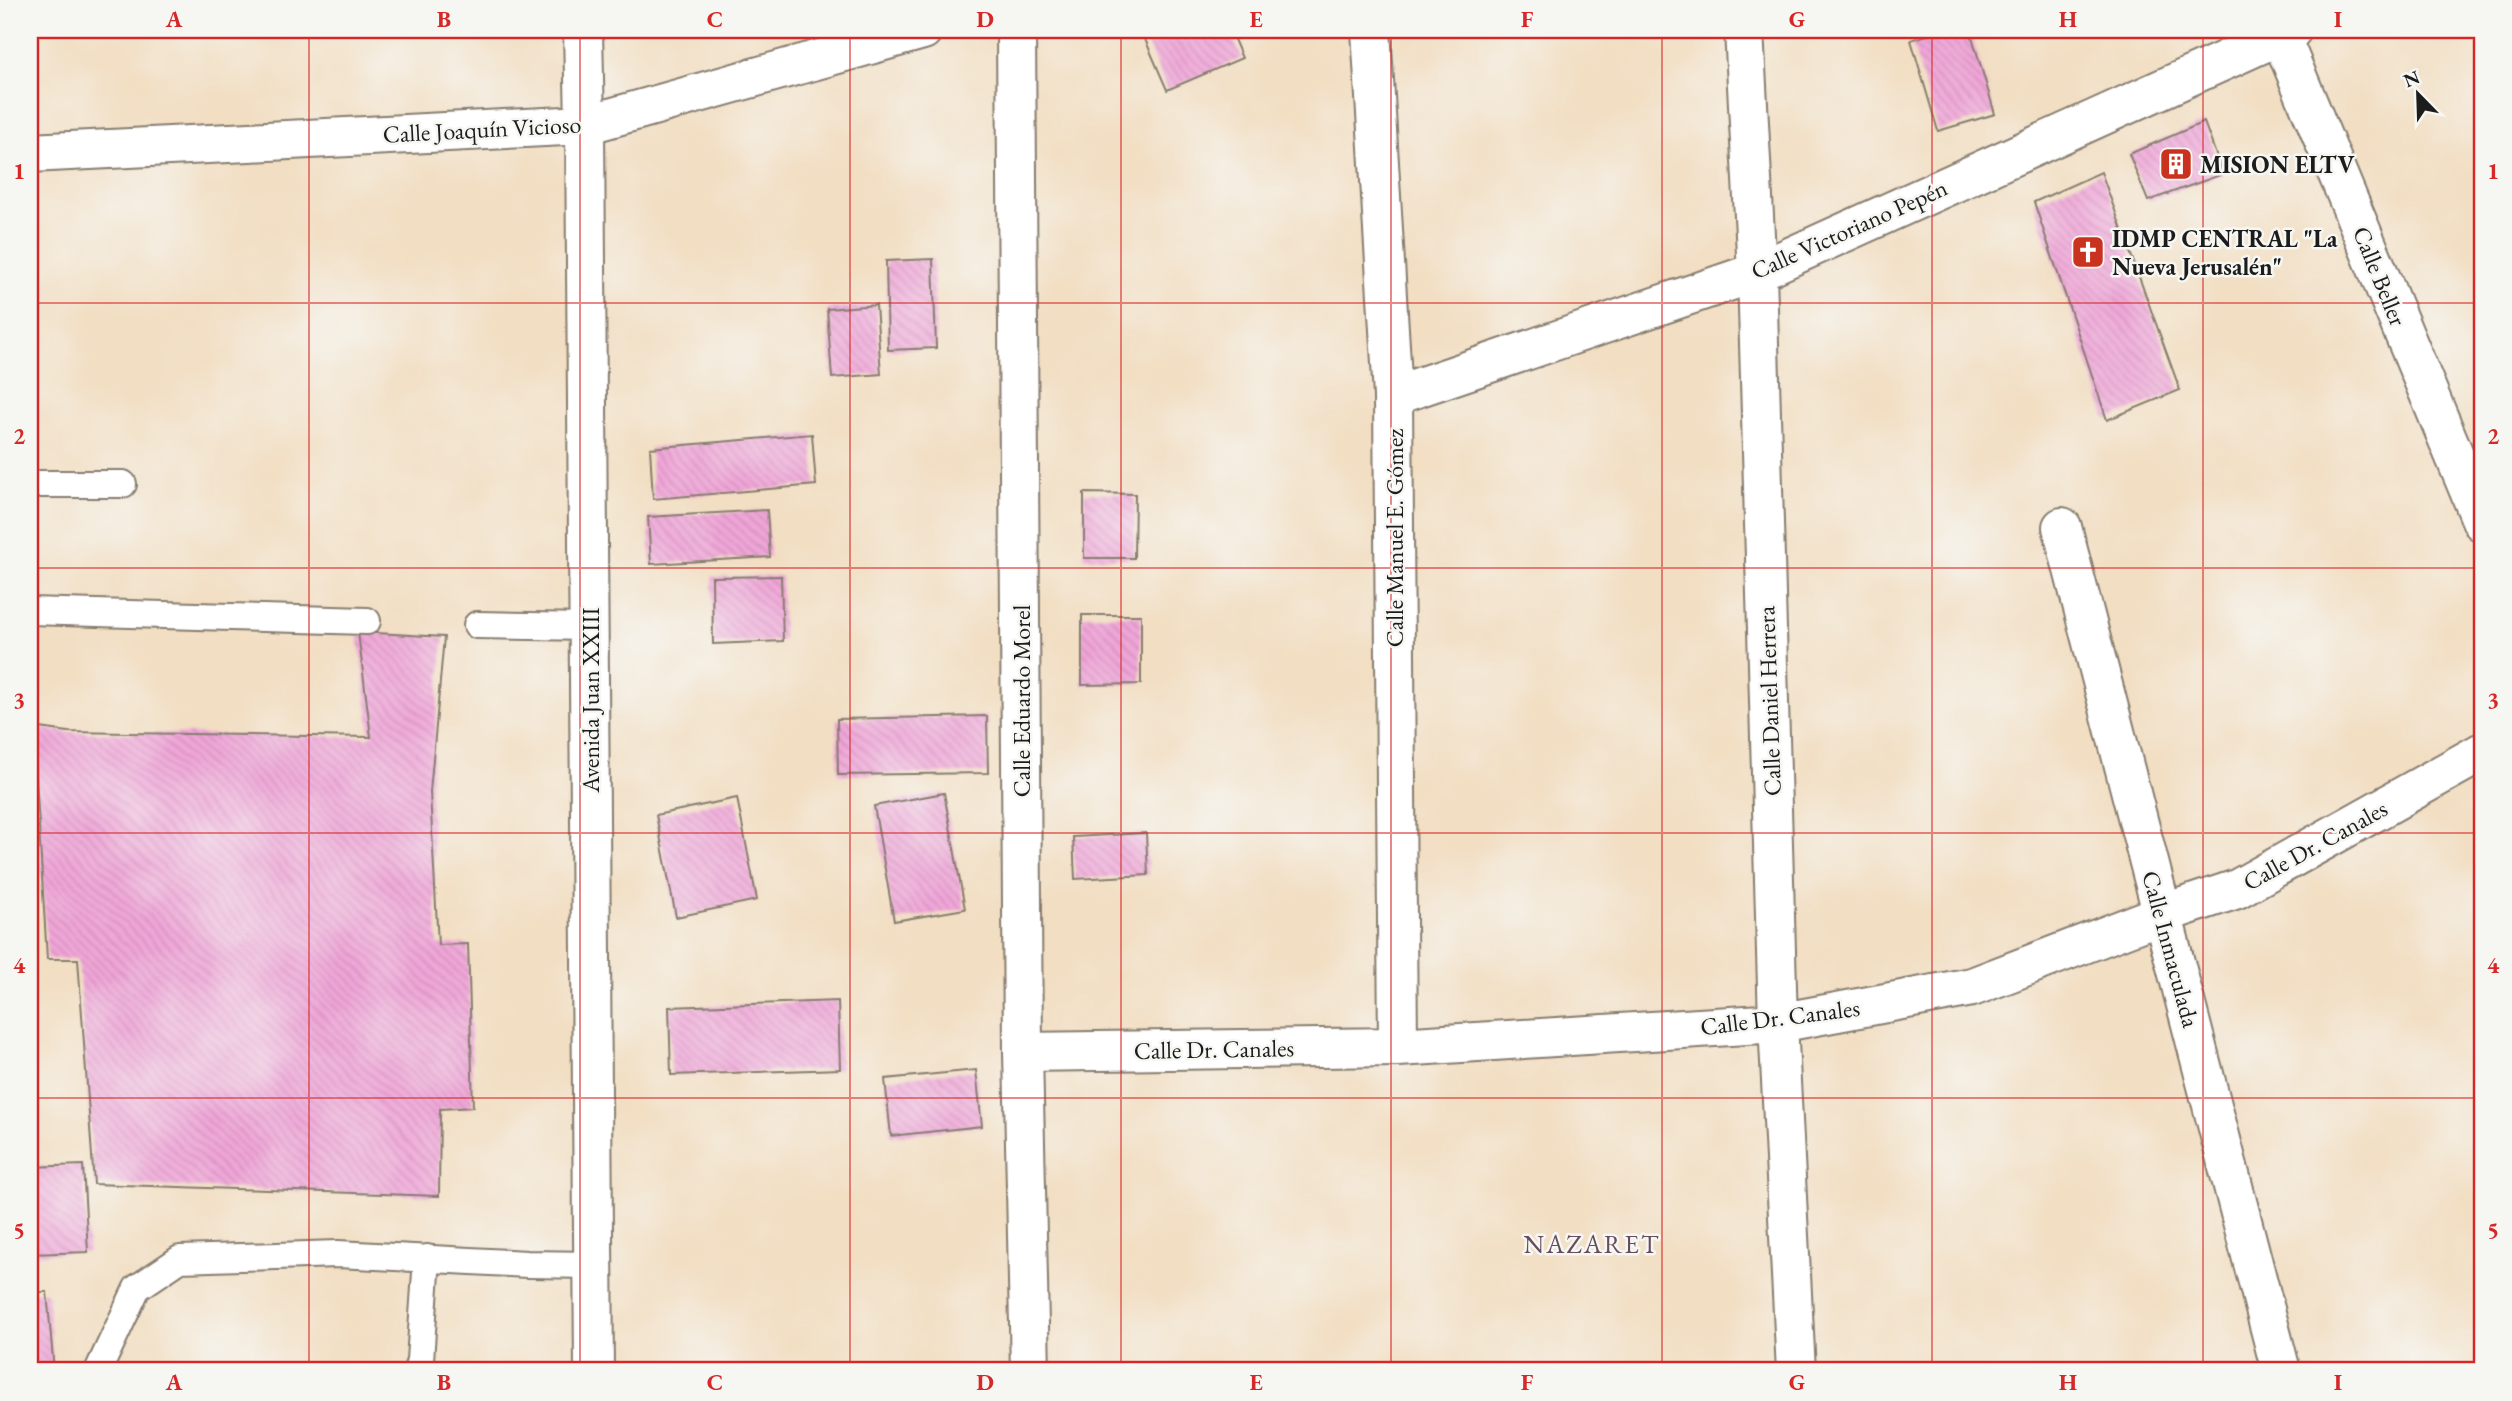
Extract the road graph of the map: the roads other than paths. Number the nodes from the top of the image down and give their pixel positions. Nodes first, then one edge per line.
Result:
1 (583, 30) edge
2 (923, 30) edge
3 (1016, 30) edge
4 (1371, 30) edge
5 (1744, 30) edge
6 (2284, 32) edge
7 (585, 125) junction
8 (30, 153) edge
9 (1756, 272) junction
10 (1393, 396) junction
11 (30, 484) edge
12 (122, 484) dead end
13 (2482, 522) edge
14 (2062, 527) dead end
15 (30, 611) edge
16 (367, 621) dead end
17 (477, 625) dead end
18 (589, 627) junction
19 (2482, 752) edge
20 (2162, 914) junction
21 (1777, 1023) junction
22 (1398, 1047) junction
23 (1023, 1052) junction
24 (427, 1258) junction
25 (594, 1265) junction
26 (99, 1371) edge
27 (416, 1371) edge
28 (594, 1371) edge
29 (1030, 1371) edge
30 (1796, 1371) edge
31 (2280, 1371) edge

1 - 7 street, Avenida Juan XXIII
2 - 7 street, Calle Joaquín Vicioso
3 - 23 street, Calle Eduardo Morel
4 - 10 street, Calle Manuel E. Gómez
5 - 9 street, Calle Daniel Herrera
6 - 9 street, Calle Victoriano Pepén
6 - 13 street, Calle Beller
7 - 8 street, Calle Joaquín Vicioso
7 - 18 street, Avenida Juan XXIII
9 - 10 street, Calle Victoriano Pepén
9 - 21 street, Calle Daniel Herrera
10 - 22 street, Calle Manuel E. Gómez
11 - 12 lane
14 - 20 street, Calle Inmaculada
15 - 16 lane
17 - 18 lane
18 - 25 street, Avenida Juan XXIII
19 - 20 street, Calle Dr. Canales
20 - 21 street, Calle Dr. Canales
20 - 31 street, Calle Inmaculada
21 - 22 street, Calle Dr. Canales
21 - 30 street, Calle Daniel Herrera
22 - 23 street, Calle Dr. Canales
23 - 29 street, Calle Eduardo Morel
24 - 25 lane
24 - 26 lane
24 - 27 lane
25 - 28 street, Avenida Juan XXIII

